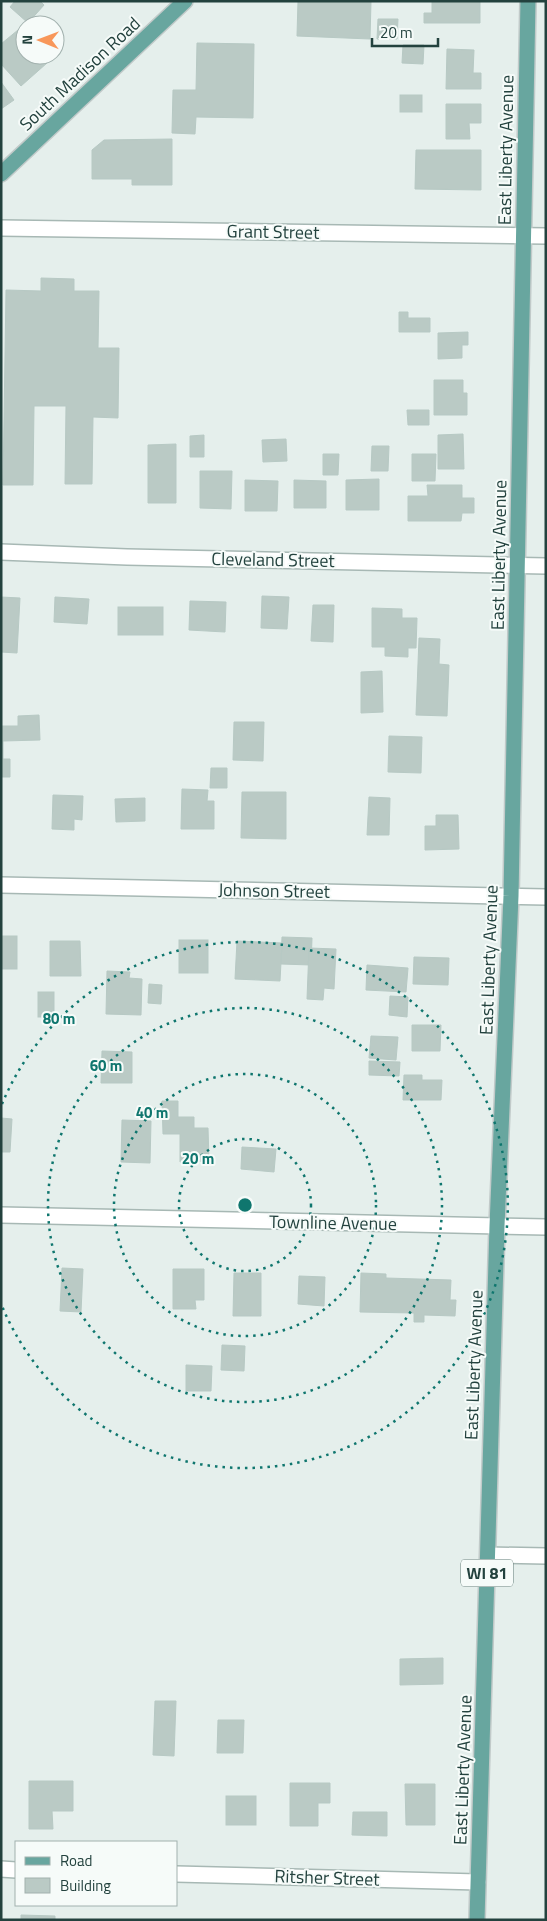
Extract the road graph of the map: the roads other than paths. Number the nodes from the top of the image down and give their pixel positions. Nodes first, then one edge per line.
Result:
1 (185, 1) edge
2 (528, 1) edge
3 (1, 174) edge
4 (1, 228) edge
5 (523, 235) junction
6 (546, 236) edge
7 (1, 552) edge
8 (518, 566) junction
9 (546, 566) edge
10 (1, 885) edge
11 (511, 896) junction
12 (546, 897) edge
13 (1, 1215) edge
14 (496, 1226) junction
15 (546, 1227) edge
16 (488, 1554) junction
17 (546, 1556) edge
18 (1, 1869) edge
19 (15, 1870) edge
20 (178, 1874) edge
21 (478, 1882) junction
22 (477, 1920) edge

1 - 3 main road, South Madison Road
2 - 5 main road, East Liberty Avenue / WI 81
4 - 5 street, Grant Street
5 - 6 street, Grant Street
5 - 8 main road, East Liberty Avenue / WI 81
7 - 8 street, Cleveland Street
8 - 9 street, Cleveland Street
8 - 11 main road, East Liberty Avenue / WI 81
10 - 11 street, Johnson Street
11 - 12 street, Johnson Street
11 - 14 main road, East Liberty Avenue / WI 81
13 - 14 street, Townline Avenue
14 - 15 street, Townline Avenue
14 - 16 main road, East Liberty Avenue / WI 81
16 - 17 street
16 - 21 main road, East Liberty Avenue / WI 81
18 - 19 street
20 - 21 street, Ritsher Street
21 - 22 main road, East Liberty Avenue / WI 81

